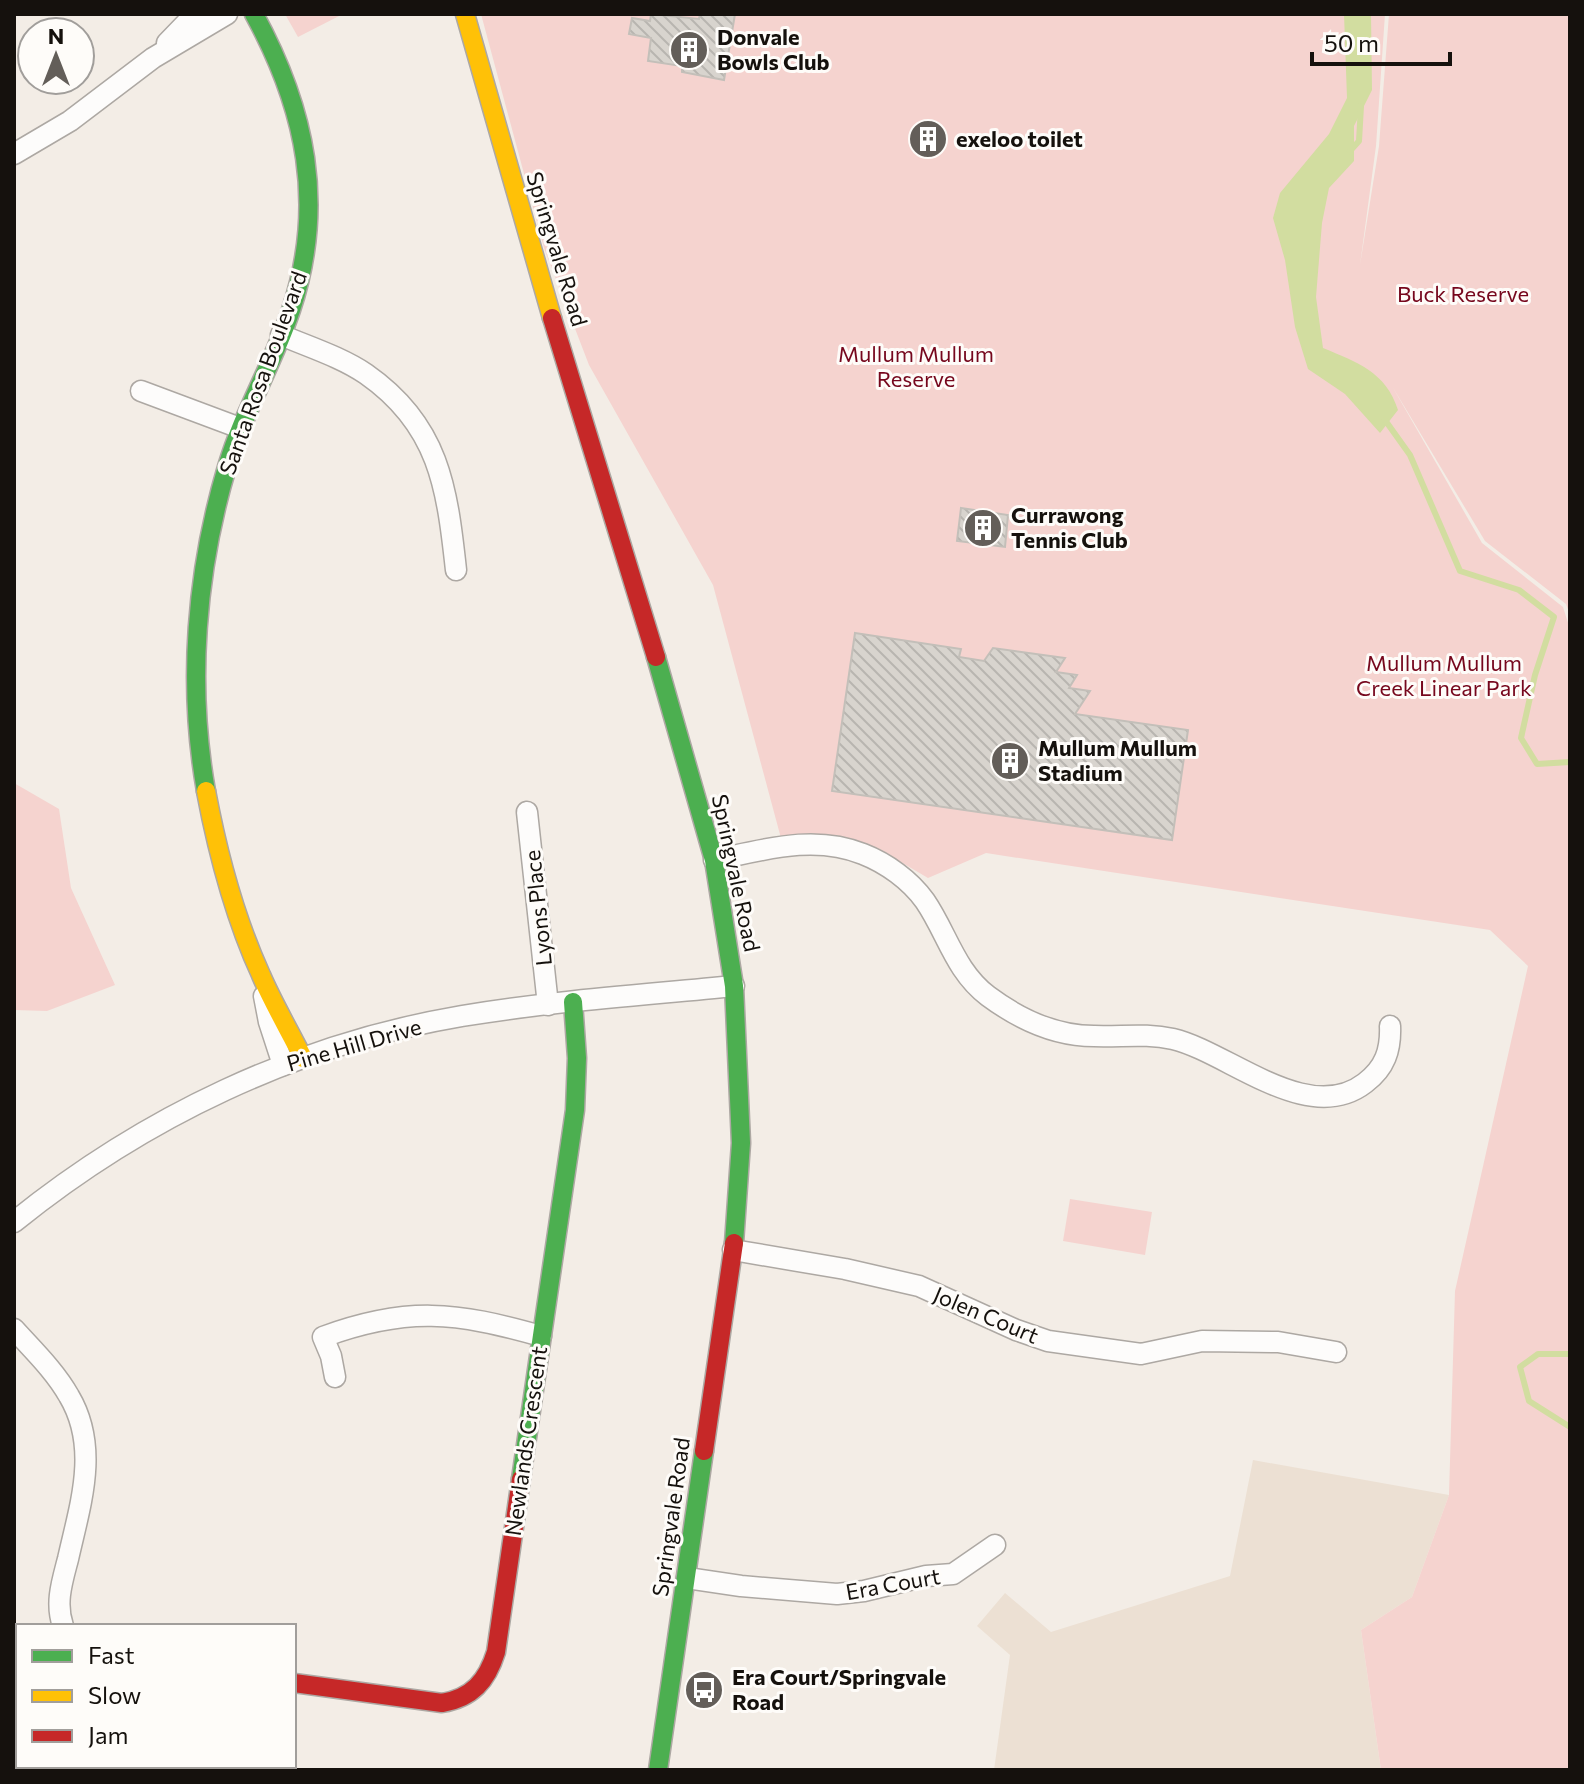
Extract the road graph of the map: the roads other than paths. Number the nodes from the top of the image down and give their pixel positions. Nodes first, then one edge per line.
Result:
1 (195, 14) edge
2 (227, 14) edge
3 (254, 14) edge
4 (465, 14) edge
5 (153, 58) junction
6 (14, 154) edge
7 (281, 335) junction
8 (141, 391) dead end
9 (240, 428) junction
10 (456, 570) dead end
11 (527, 812) dead end
12 (714, 860) junction
13 (259, 972) joint
14 (734, 986) junction
15 (573, 1002) junction
16 (548, 1005) junction
17 (1390, 1026) dead end
18 (293, 1061) junction
19 (14, 1222) edge
20 (733, 1250) junction
21 (14, 1329) edge
22 (541, 1336) junction
23 (1336, 1352) dead end
24 (335, 1377) dead end
25 (995, 1545) dead end
26 (687, 1578) junction
27 (63, 1624) edge
28 (296, 1683) edge
29 (658, 1770) edge

1 - 5 street
2 - 5 street
3 - 7 street, Santa Rosa Boulevard
4 - 12 street, Springvale Road
5 - 6 street
7 - 9 street, Santa Rosa Boulevard
7 - 10 street
8 - 9 street
9 - 13 street, Santa Rosa Boulevard
11 - 16 street, Lyons Place
12 - 14 street, Springvale Road
12 - 17 street
13 - 18 street, Santa Rosa Boulevard
14 - 15 street, Pine Hill Drive
14 - 20 street, Springvale Road
15 - 16 street, Pine Hill Drive
15 - 22 street, Newlands Crescent
16 - 18 street, Pine Hill Drive
18 - 19 street, Pine Hill Drive
20 - 23 street, Jolen Court
20 - 26 street, Springvale Road
21 - 27 street
22 - 24 street
22 - 28 street, Newlands Crescent
25 - 26 street, Era Court
26 - 29 street, Springvale Road

